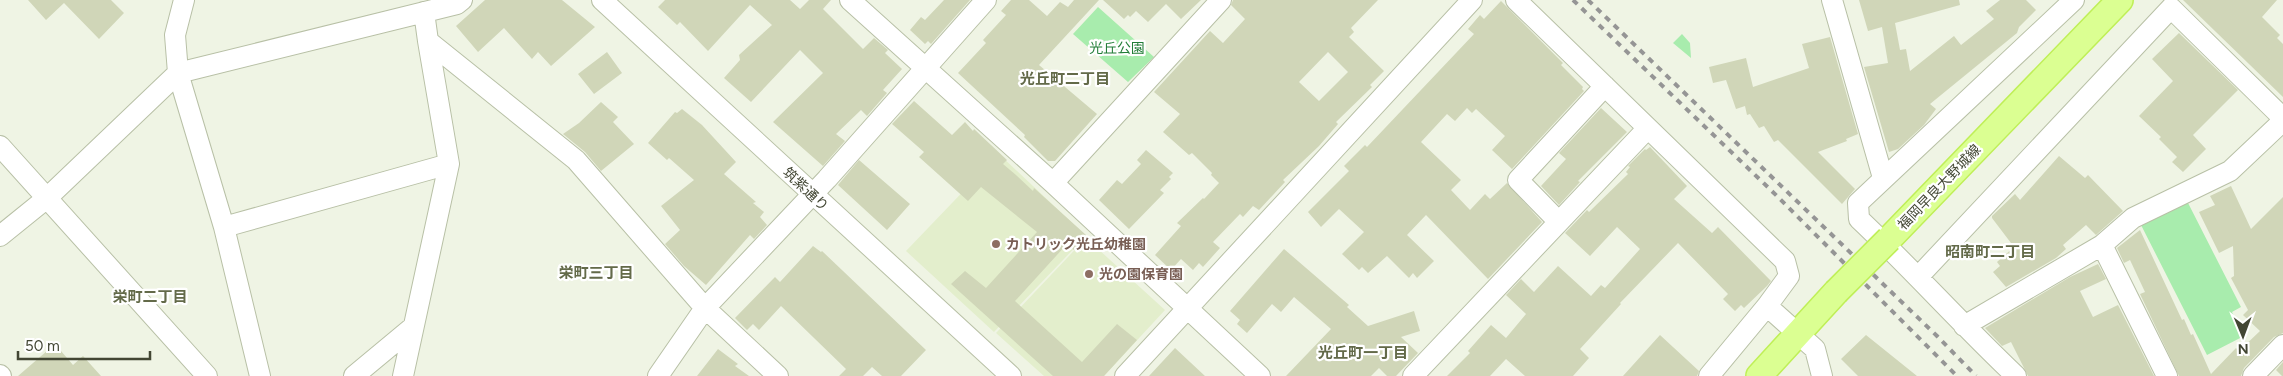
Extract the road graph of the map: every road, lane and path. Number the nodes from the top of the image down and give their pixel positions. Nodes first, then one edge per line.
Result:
1 (184, 0) edge
2 (462, 0) edge
3 (602, 0) edge
4 (850, 0) edge
5 (986, 0) edge
6 (1221, 0) edge
7 (1472, 0) edge
8 (1516, 0) edge
9 (1832, 0) edge
10 (2074, 0) edge
11 (2120, 0) edge
12 (2174, 4) edge
13 (424, 12) junction
14 (428, 41) junction
15 (927, 69) junction
16 (178, 73) junction
17 (1605, 86) junction
18 (2283, 120) edge
19 (1648, 128) junction
20 (0, 146) edge
21 (449, 164) junction
22 (1883, 178) junction
23 (1053, 183) junction
24 (812, 195) junction
25 (47, 198) junction
26 (1559, 222) junction
27 (224, 227) junction
28 (0, 236) edge
29 (2102, 245) junction
30 (1919, 276) junction
31 (1767, 306) junction
32 (705, 308) junction
33 (1188, 309) junction
34 (1964, 326) junction
35 (413, 328) junction
36 (2283, 345) edge
37 (1767, 373) edge
38 (207, 376) edge
39 (260, 376) edge
40 (354, 376) edge
41 (403, 376) edge
42 (658, 376) edge
43 (778, 376) edge
44 (1011, 376) edge
45 (1125, 376) edge
46 (1260, 376) edge
47 (1413, 376) edge
48 (1709, 376) edge
49 (1822, 376) edge
50 (2016, 376) edge
51 (2167, 376) edge
52 (2253, 376) edge

1 - 16 street
2 - 13 street
3 - 24 street, 筑紫通り
4 - 15 street
5 - 15 street
6 - 23 street
7 - 33 street
8 - 17 street
9 - 22 street
10 - 22 street
11 - 37 main road, 福岡早良大野城線, bridge
12 - 18 street
12 - 30 street
13 - 14 street
13 - 16 street
14 - 21 street
14 - 32 street
15 - 23 street
15 - 24 street
16 - 25 street
16 - 27 street
17 - 19 street
17 - 26 street
18 - 29 street
19 - 26 street
19 - 31 street
20 - 25 street
21 - 27 street
21 - 35 street
22 - 30 street
23 - 33 street
24 - 32 street
24 - 44 street, 筑紫通り
25 - 28 street
25 - 38 street
26 - 47 street
27 - 39 street
29 - 34 street
29 - 51 street
30 - 34 street
31 - 48 street
31 - 49 street
32 - 42 street
32 - 43 street
33 - 45 street
33 - 46 street
34 - 50 street
35 - 40 street
35 - 41 street
36 - 52 street

